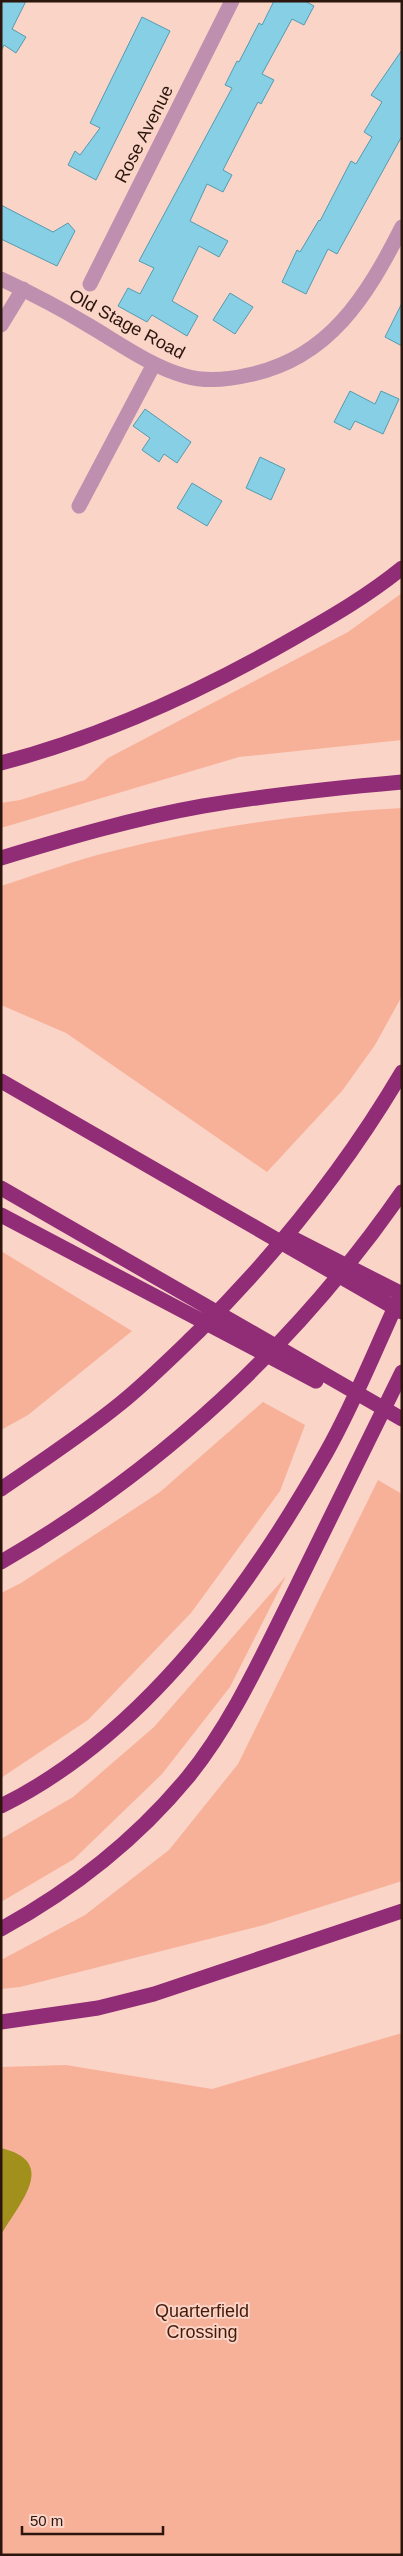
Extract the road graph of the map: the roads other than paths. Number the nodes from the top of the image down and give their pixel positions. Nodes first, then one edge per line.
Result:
1 (232, 1) edge
2 (402, 227) edge
3 (1, 279) edge
4 (90, 284) dead end
5 (23, 289) junction
6 (1, 325) edge
7 (154, 364) junction
8 (79, 506) dead end
9 (402, 568) edge
10 (1, 763) edge
11 (402, 782) edge
12 (1, 858) edge
13 (402, 1072) edge
14 (1, 1081) edge
15 (120, 1150) junction
16 (1, 1188) edge
17 (402, 1192) edge
18 (1, 1215) edge
19 (402, 1293) edge
20 (402, 1312) edge
21 (402, 1372) edge
22 (402, 1420) edge
23 (402, 1426) edge
24 (71, 1441) junction
25 (1, 1479) edge
26 (1, 1490) edge
27 (1, 1562) edge
28 (1, 1806) edge
29 (402, 1911) edge
30 (1, 1929) edge
31 (1, 2022) edge

1 - 4 street, Rose Avenue
2 - 7 street, Old Stage Road
3 - 5 street, Old Stage Road
5 - 6 street
5 - 7 street, Old Stage Road
7 - 8 street
9 - 10 highway
11 - 12 highway
13 - 24 highway
14 - 15 highway
15 - 19 highway
15 - 20 highway
16 - 22 highway
17 - 27 highway
18 - 23 highway
19 - 28 highway
21 - 30 highway
24 - 25 highway
24 - 26 highway
29 - 31 highway

